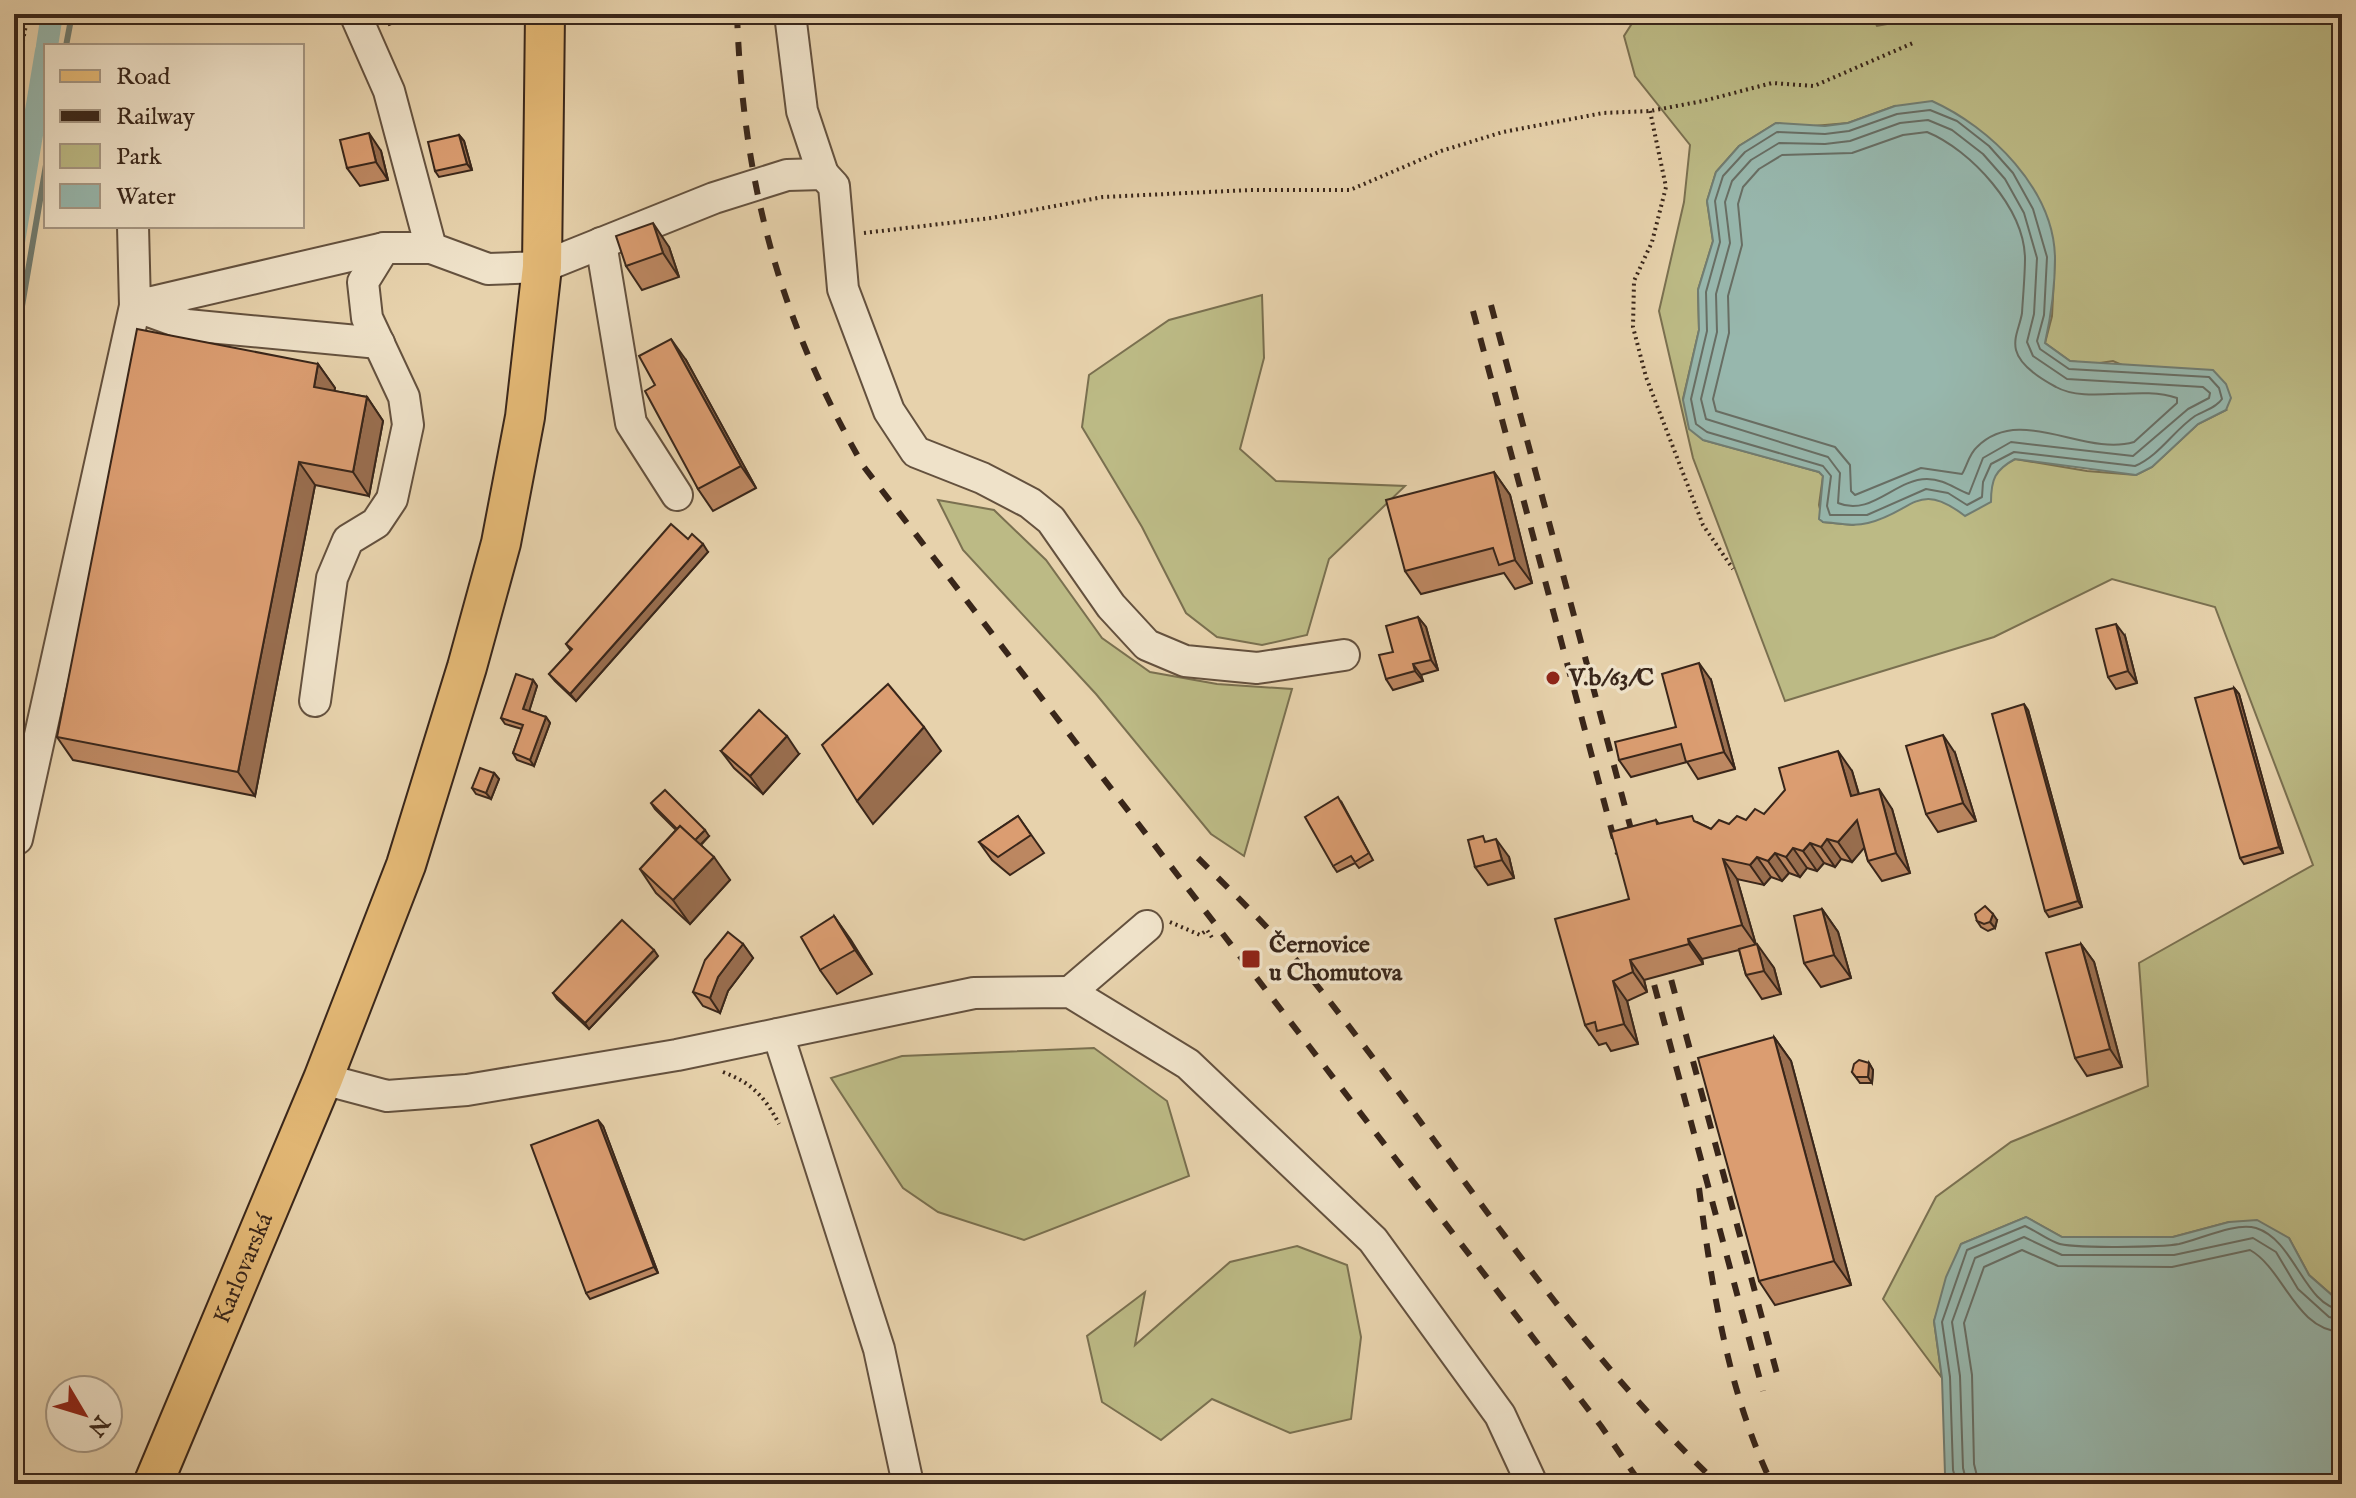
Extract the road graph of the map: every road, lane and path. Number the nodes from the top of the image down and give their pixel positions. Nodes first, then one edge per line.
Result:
1 (28, 14) edge
2 (355, 14) edge
3 (545, 14) edge
4 (790, 14) edge
5 (1913, 43) dead end
6 (14, 89) edge
7 (1650, 111) junction
8 (823, 174) junction
9 (133, 228) edge
10 (837, 236) junction
11 (601, 243) junction
12 (384, 248) junction
13 (431, 248) junction
14 (542, 267) junction
15 (135, 306) junction
16 (379, 343) junction
17 (677, 495) dead end
18 (1733, 569) dead end
19 (1344, 655) dead end
20 (315, 701) dead end
21 (17, 839) dead end
22 (1147, 926) joint
23 (1213, 939) dead end
24 (1070, 992) junction
25 (778, 1034) junction
26 (717, 1070) dead end
27 (323, 1079) junction
28 (783, 1133) dead end
29 (159, 1470) edge
30 (908, 1484) edge
31 (1532, 1484) edge

1 - 6 path
2 - 13 street
3 - 14 main road, Karlovarská
4 - 8 street
5 - 7 path
7 - 10 path
7 - 18 path
8 - 10 street
8 - 11 street
9 - 15 street
10 - 19 street
11 - 14 street
11 - 17 street
12 - 13 street
12 - 15 street
12 - 16 street
13 - 14 street
14 - 27 main road, Karlovarská
15 - 16 street
15 - 21 street
16 - 20 street
22 - 23 path
22 - 24 street
24 - 25 street
24 - 31 street
25 - 27 street
25 - 30 street
26 - 28 path
27 - 29 main road, Karlovarská

